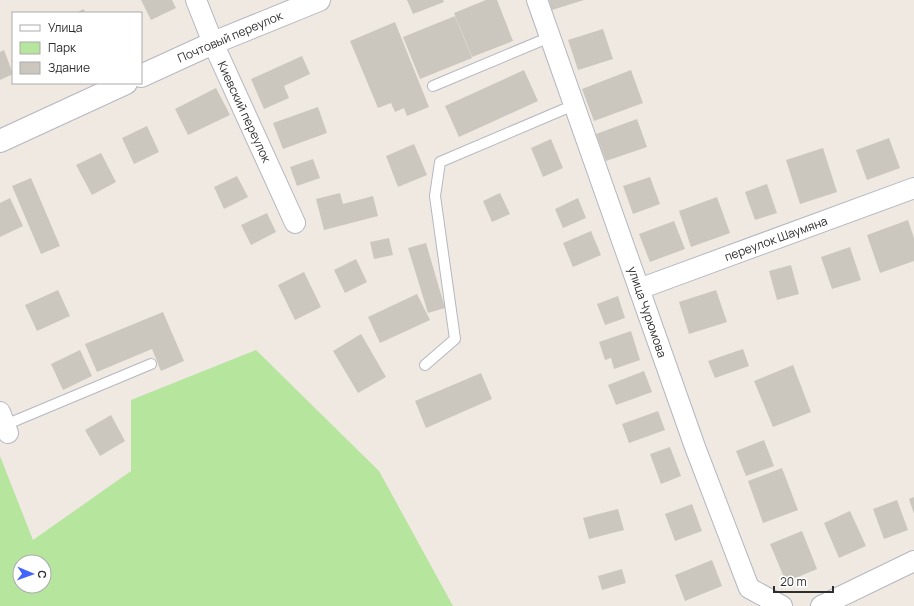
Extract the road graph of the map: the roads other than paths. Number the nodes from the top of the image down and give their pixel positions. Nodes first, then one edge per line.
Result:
1 (196, 0) edge
2 (319, 0) edge
3 (537, 0) edge
4 (550, 37) junction
5 (213, 43) junction
6 (142, 76) edge
7 (124, 84) edge
8 (433, 86) dead end
9 (574, 105) junction
10 (0, 141) edge
11 (914, 188) edge
12 (295, 224) dead end
13 (639, 289) junction
14 (151, 364) dead end
15 (425, 365) dead end
16 (4, 423) edge
17 (914, 561) edge
18 (782, 606) edge
19 (822, 606) edge

1 - 5 street, Киевский переулок
2 - 5 street, Почтовый переулок
3 - 4 street, улица Чурюмова
4 - 8 lane
4 - 9 street, улица Чурюмова
5 - 6 street, Почтовый переулок
5 - 12 street, Киевский переулок
7 - 10 street
9 - 13 street, улица Чурюмова
9 - 15 lane
11 - 13 street, переулок Шаумяна
13 - 18 street, улица Чурюмова
14 - 16 lane
17 - 19 street

